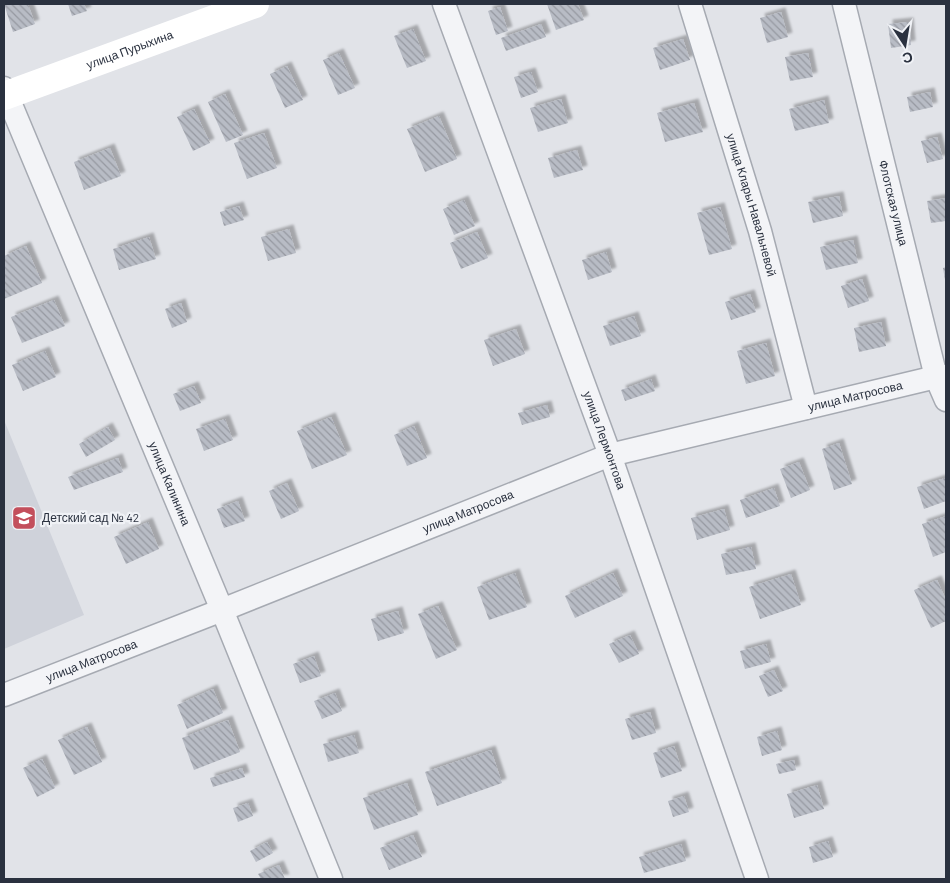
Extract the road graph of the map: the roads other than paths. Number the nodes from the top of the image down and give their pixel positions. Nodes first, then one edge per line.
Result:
1 (255, 4) edge
2 (444, 4) edge
3 (690, 4) edge
4 (844, 4) edge
5 (220, 10) edge
6 (5, 93) edge
7 (941, 377) edge
8 (946, 400) edge
9 (806, 408) junction
10 (610, 455) junction
11 (222, 610) junction
12 (4, 695) edge
13 (332, 879) edge
14 (757, 879) edge

1 - 5 street, улица Пурыхина
2 - 10 street, улица Лермонтова
3 - 9 street, улица Клары Навальневой
4 - 7 street, Флотская улица
5 - 6 street, улица Пурыхина
6 - 11 street, улица Калинина
7 - 8 street, Флотская улица
7 - 9 street, улица Матросова
9 - 10 street, улица Матросова
10 - 11 street, улица Матросова
10 - 14 street, улица Лермонтова
11 - 12 street, улица Матросова
11 - 13 street, улица Калинина

